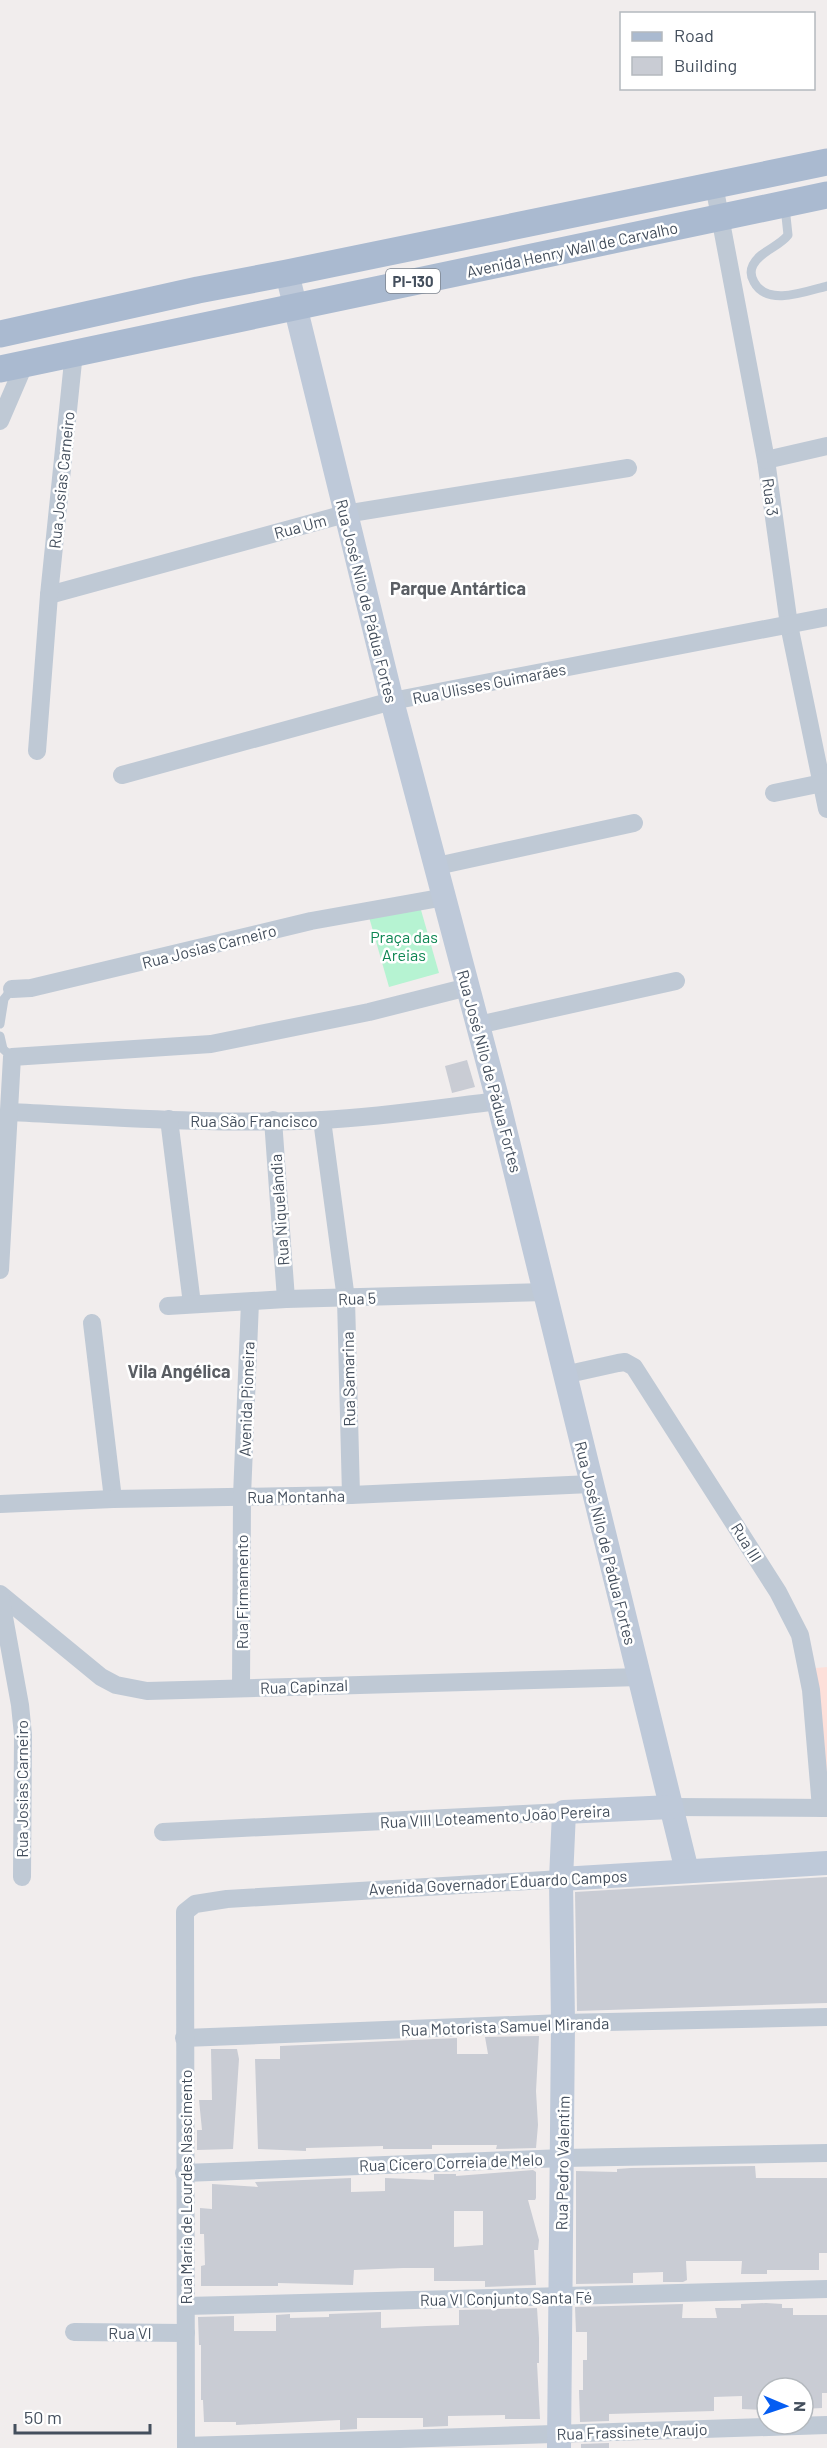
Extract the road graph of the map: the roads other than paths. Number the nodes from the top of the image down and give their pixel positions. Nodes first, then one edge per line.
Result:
1 (827, 162) edge
2 (714, 185) junction
3 (827, 195) edge
4 (785, 204) junction
5 (722, 218) junction
6 (287, 273) junction
7 (827, 286) edge
8 (294, 306) junction
9 (0, 334) edge
10 (74, 352) junction
11 (13, 366) edge
12 (0, 421) edge
13 (827, 446) edge
14 (766, 460) junction
15 (628, 468) dead end
16 (345, 514) junction
17 (49, 595) junction
18 (827, 617) edge
19 (789, 625) junction
20 (392, 701) junction
21 (37, 751) dead end
22 (122, 775) dead end
23 (825, 782) edge
24 (774, 793) dead end
25 (827, 809) edge
26 (634, 823) dead end
27 (437, 867) junction
28 (445, 897) junction
29 (676, 981) dead end
30 (468, 987) junction
31 (12, 989) joint
32 (0, 1024) edge
33 (478, 1025) junction
34 (0, 1036) edge
35 (12, 1057) junction
36 (498, 1101) junction
37 (9, 1112) junction
38 (169, 1119) junction
39 (273, 1120) junction
40 (322, 1120) junction
41 (0, 1270) edge
42 (546, 1292) junction
43 (286, 1299) junction
44 (346, 1299) junction
45 (250, 1302) junction
46 (192, 1304) junction
47 (168, 1306) dead end
48 (92, 1323) dead end
49 (564, 1375) junction
50 (591, 1484) junction
51 (351, 1495) junction
52 (242, 1496) junction
53 (113, 1499) junction
54 (0, 1504) edge
55 (0, 1595) edge
56 (640, 1677) junction
57 (241, 1688) junction
58 (671, 1807) junction
59 (824, 1808) edge
60 (564, 1812) junction
61 (163, 1832) dead end
62 (827, 1863) edge
63 (687, 1871) junction
64 (22, 1877) dead end
65 (561, 1879) junction
66 (183, 1925) joint
67 (827, 2017) edge
68 (563, 2023) junction
69 (184, 2038) junction
70 (827, 2153) edge
71 (563, 2158) junction
72 (184, 2173) junction
73 (827, 2289) edge
74 (561, 2297) junction
75 (186, 2307) junction
76 (74, 2332) dead end
77 (186, 2333) junction
78 (827, 2425) edge
79 (559, 2440) edge
80 (186, 2447) edge

1 - 2 main road, Avenida Henry Wall de Carvalho / PI-130
2 - 5 street, Rua 3
2 - 6 main road, Avenida Henry Wall de Carvalho / PI-130
3 - 4 main road, Avenida Henry Wall de Carvalho / PI-130
4 - 5 main road, Avenida Henry Wall de Carvalho / PI-130
4 - 7 lane
5 - 8 main road, Avenida Henry Wall de Carvalho / PI-130
5 - 14 street, Rua 3
6 - 8 street, Rua José Nilo de Pádua Fortes
6 - 9 main road, Avenida Henry Wall de Carvalho / PI-130
8 - 10 main road, Avenida Henry Wall de Carvalho / PI-130
8 - 16 street, Rua José Nilo de Pádua Fortes
10 - 11 main road, Avenida Henry Wall de Carvalho / PI-130
10 - 17 street, Rua Josias Carneiro
11 - 12 street
13 - 14 street
14 - 19 street, Rua 3
15 - 16 street, Rua Um
16 - 17 street, Rua Um
16 - 20 street, Rua José Nilo de Pádua Fortes
17 - 21 street, Rua Josias Carneiro
18 - 19 street, Rua Ulisses Guimarães
19 - 20 street, Rua Ulisses Guimarães
19 - 23 street, Rua 3
20 - 22 street, Rua Ulisses Guimarães
20 - 27 street, Rua José Nilo de Pádua Fortes
23 - 24 street
23 - 25 street, Rua 3
26 - 27 street
27 - 28 street, Rua José Nilo de Pádua Fortes
28 - 30 street, Rua José Nilo de Pádua Fortes
28 - 31 street, Rua Josias Carneiro
29 - 33 street
30 - 33 street, Rua José Nilo de Pádua Fortes
30 - 35 street
31 - 32 lane, Rua Josias Carneiro
33 - 36 street, Rua José Nilo de Pádua Fortes
34 - 35 lane
35 - 37 street
36 - 40 street, Rua São Francisco
36 - 42 street, Rua José Nilo de Pádua Fortes
37 - 38 street, Rua São Francisco
37 - 41 street
38 - 39 street, Rua São Francisco
38 - 46 street
39 - 40 street, Rua São Francisco
39 - 43 street, Rua Niquelândia
40 - 44 street, Rua Samarina
42 - 44 street, Rua 5
42 - 49 street, Rua José Nilo de Pádua Fortes
43 - 44 street, Rua 5
43 - 45 street, Rua 5
44 - 51 street, Rua Samarina
45 - 46 street, Rua 5
45 - 52 street, Avenida Pioneira
46 - 47 street, Rua 5
48 - 53 street
49 - 50 street, Rua José Nilo de Pádua Fortes
49 - 59 street, Rua III
50 - 51 street, Rua Montanha
50 - 56 street, Rua José Nilo de Pádua Fortes
51 - 52 street, Rua Montanha
52 - 53 street, Rua Montanha
52 - 57 street, Rua Firmamento
53 - 54 street, Rua Montanha
55 - 57 street, Rua Capinzal
55 - 64 street, Rua Josias Carneiro
56 - 57 street, Rua Capinzal
56 - 58 street, Rua José Nilo de Pádua Fortes
58 - 59 street, Rua VIII Loteamento João Pereira
58 - 60 street, Rua VIII Loteamento João Pereira
58 - 63 street, Rua José Nilo de Pádua Fortes
60 - 61 street, Rua VIII Loteamento João Pereira
60 - 65 street, Rua Pedro Valentim
62 - 63 street, Avenida Governador Eduardo Campos
63 - 65 street, Avenida Governador Eduardo Campos
65 - 66 street, Avenida Governador Eduardo Campos
65 - 68 street, Rua Pedro Valentim
66 - 69 street, Rua Maria de Lourdes Nascimento
67 - 68 street, Rua Motorista Samuel Miranda
68 - 69 street, Rua Motorista Samuel Miranda
68 - 71 street, Rua Pedro Valentim
69 - 72 street, Rua Maria de Lourdes Nascimento
70 - 71 street, Rua Cícero Correia de Melo
71 - 72 street, Rua Cícero Correia de Melo
71 - 74 street, Rua Pedro Valentim
72 - 75 street, Rua Maria de Lourdes Nascimento
73 - 74 street, Rua VI Conjunto Santa Fé
74 - 75 street, Rua VI Conjunto Santa Fé
74 - 79 street, Rua Pedro Valentim
75 - 77 street, Rua Maria de Lourdes Nascimento
76 - 77 street, Rua VI
77 - 80 street, Rua Maria de Lourdes Nascimento
78 - 79 street, Rua Frassinete Araujo
79 - 80 street, Rua Frassinete Araujo

